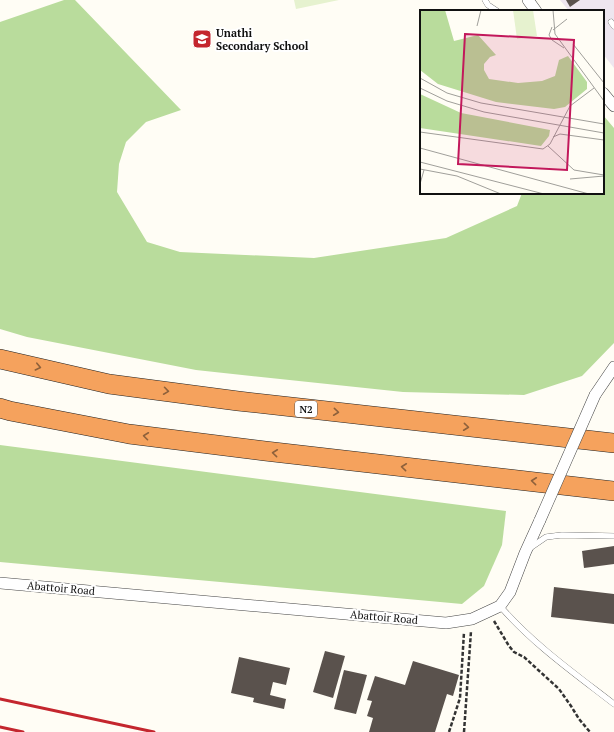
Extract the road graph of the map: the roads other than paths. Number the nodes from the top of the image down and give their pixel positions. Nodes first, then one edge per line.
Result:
1 (485, 0) edge
2 (528, 0) edge
3 (496, 10) edge
4 (535, 10) edge
5 (604, 94) edge
6 (614, 106) edge
7 (0, 359) edge
8 (614, 367) edge
9 (0, 408) edge
10 (614, 444) edge
11 (614, 490) edge
12 (614, 536) edge
13 (525, 553) junction
14 (0, 583) edge
15 (500, 606) junction
16 (614, 704) edge

1 - 3 lane
2 - 4 street
5 - 6 street
7 -> 10 highway, N2
8 - 13 street, Abattoir Road, bridge
11 -> 9 highway
12 - 13 lane
13 - 15 street, Abattoir Road
14 - 15 street, Abattoir Road
15 - 16 lane

